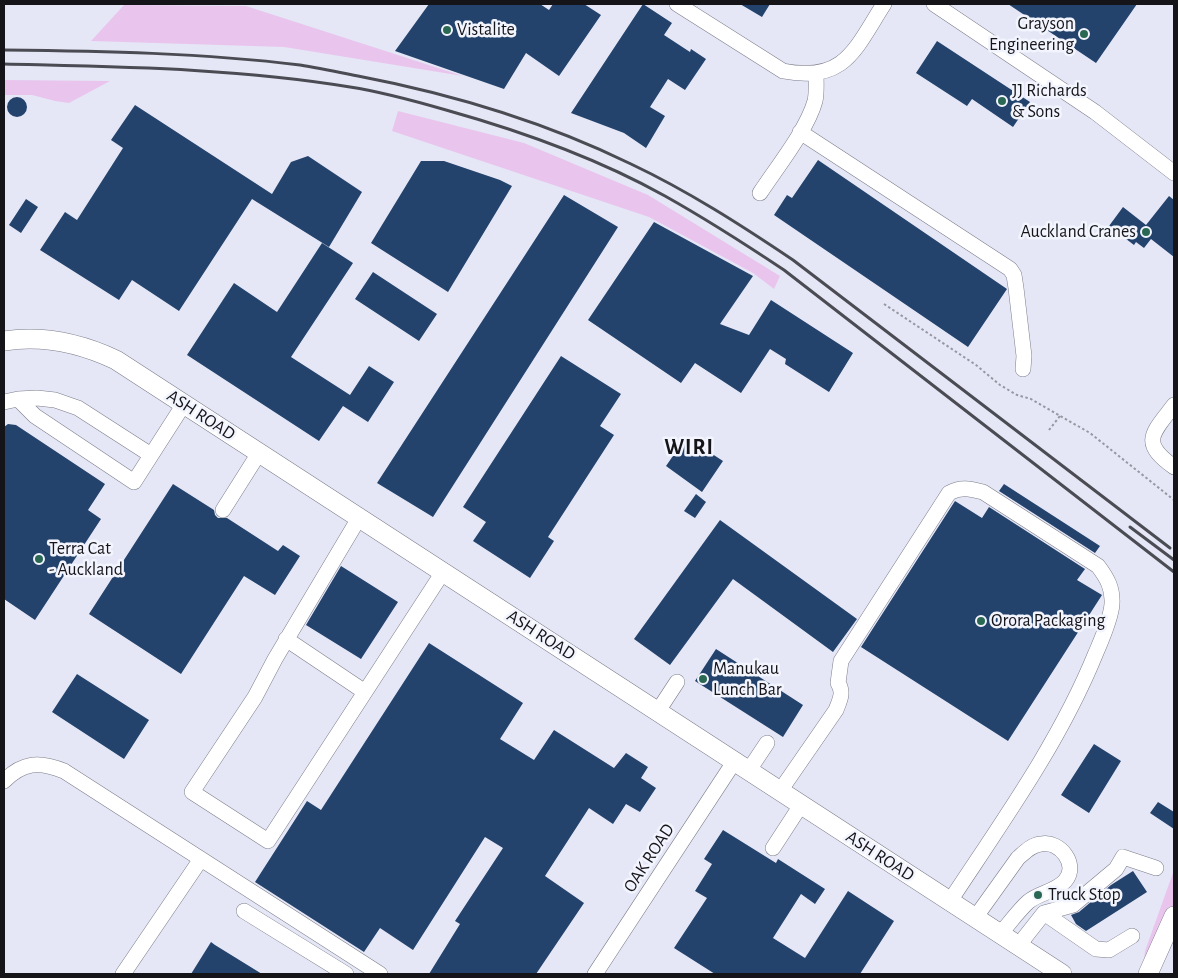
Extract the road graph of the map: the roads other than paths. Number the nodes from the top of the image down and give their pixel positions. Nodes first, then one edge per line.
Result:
1 (677, 4) edge
2 (884, 4) edge
3 (934, 4) edge
4 (816, 73) junction
5 (800, 132) junction
6 (1174, 173) edge
7 (760, 193) dead end
8 (4, 342) edge
9 (1022, 369) dead end
10 (11, 401) edge
11 (184, 404) junction
12 (1174, 405) edge
13 (259, 453) junction
14 (151, 455) junction
15 (1174, 467) edge
16 (223, 510) dead end
17 (359, 518) junction
18 (443, 572) junction
19 (286, 640) junction
20 (677, 682) dead end
21 (365, 692) junction
22 (658, 711) junction
23 (768, 743) dead end
24 (742, 766) junction
25 (4, 781) edge
26 (780, 791) junction
27 (801, 805) junction
28 (773, 848) dead end
29 (200, 859) junction
30 (1156, 868) dead end
31 (950, 901) junction
32 (244, 910) dead end
33 (1044, 912) junction
34 (1174, 916) edge
35 (975, 918) junction
36 (1000, 934) junction
37 (1132, 936) dead end
38 (1018, 946) junction
39 (1146, 971) edge
40 (342, 973) edge
41 (123, 974) edge
42 (380, 974) edge
43 (595, 974) edge
44 (1062, 974) edge

1 - 4 street
2 - 4 street
3 - 6 street
4 - 5 street
5 - 7 street
5 - 9 street
8 - 11 main road, ASH ROAD
10 - 14 street
10 - 14 street
11 - 13 main road, ASH ROAD
11 - 14 street
12 - 15 street
13 - 16 street
13 - 17 main road, ASH ROAD
17 - 18 main road, ASH ROAD
17 - 19 street
18 - 21 street
18 - 22 main road, ASH ROAD
19 - 21 street
19 - 21 street
20 - 22 street
22 - 24 main road, ASH ROAD
23 - 24 street, OAK ROAD
24 - 26 main road, ASH ROAD
24 - 43 street, OAK ROAD
25 - 29 street
26 - 27 main road, ASH ROAD
26 - 31 street
27 - 28 street
27 - 31 main road, ASH ROAD
29 - 41 street
29 - 42 street
30 - 33 street
31 - 35 main road, ASH ROAD
32 - 40 street
33 - 37 street
33 - 38 street
34 - 39 main road
35 - 36 main road, ASH ROAD
35 - 36 street
36 - 38 main road, ASH ROAD
38 - 44 main road, ASH ROAD

